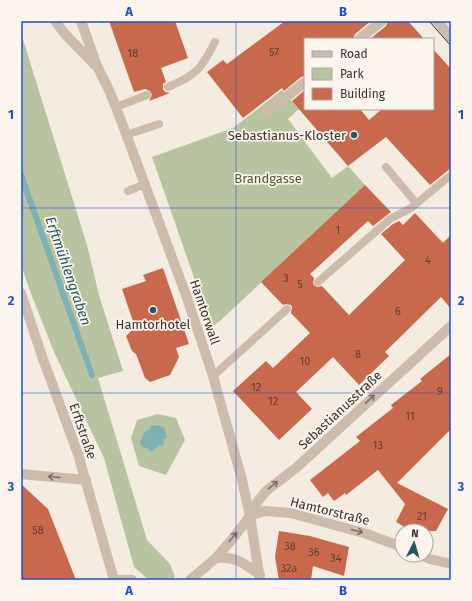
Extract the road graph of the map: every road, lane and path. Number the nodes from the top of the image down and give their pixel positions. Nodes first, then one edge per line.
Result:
1 (55, 21) edge
2 (81, 21) edge
3 (382, 21) edge
4 (437, 21) edge
5 (360, 38) edge
6 (451, 38) edge
7 (215, 42) dead end
8 (97, 66) junction
9 (304, 83) edge
10 (168, 87) dead end
11 (147, 94) dead end
12 (116, 107) junction
13 (266, 113) dead end
14 (158, 124) dead end
15 (126, 135) junction
16 (386, 167) dead end
17 (451, 175) edge
18 (145, 184) junction
19 (128, 191) dead end
20 (416, 203) junction
21 (318, 282) dead end
22 (21, 293) edge
23 (287, 310) dead end
24 (451, 326) edge
25 (213, 376) junction
26 (21, 474) edge
27 (86, 480) junction
28 (250, 516) junction
29 (394, 544) edge
30 (216, 558) junction
31 (434, 560) edge
32 (451, 564) edge
33 (260, 577) edge
34 (114, 580) edge
35 (118, 580) edge
36 (132, 580) edge
37 (190, 580) edge

1 - 8 street, Hamtorwall
2 - 8 street, Hamtorwall
3 - 5 street
4 - 6 street
7 - 10 lane
8 - 12 street, Hamtorwall
9 - 13 street
11 - 12 lane
12 - 15 street, Hamtorwall
14 - 15 lane
15 - 18 street, Hamtorwall
16 - 20 lane
17 - 20 lane
18 - 19 lane
18 - 25 street, Hamtorwall
20 - 21 lane
22 - 27 street, Erftstraße
23 - 25 lane
28 -> 24 street, Sebastianusstraße
25 - 28 street, Hamtorwall
27 -> 26 street
27 - 34 street, Erftstraße
28 -> 29 street, Hamtorstraße
30 -> 28 street, Sebastianusstraße
28 - 33 street, Hamtorwall
30 - 33 street, Hamtorwall
30 - 37 street, Sebastianusstraße
31 - 32 street
35 - 36 street

